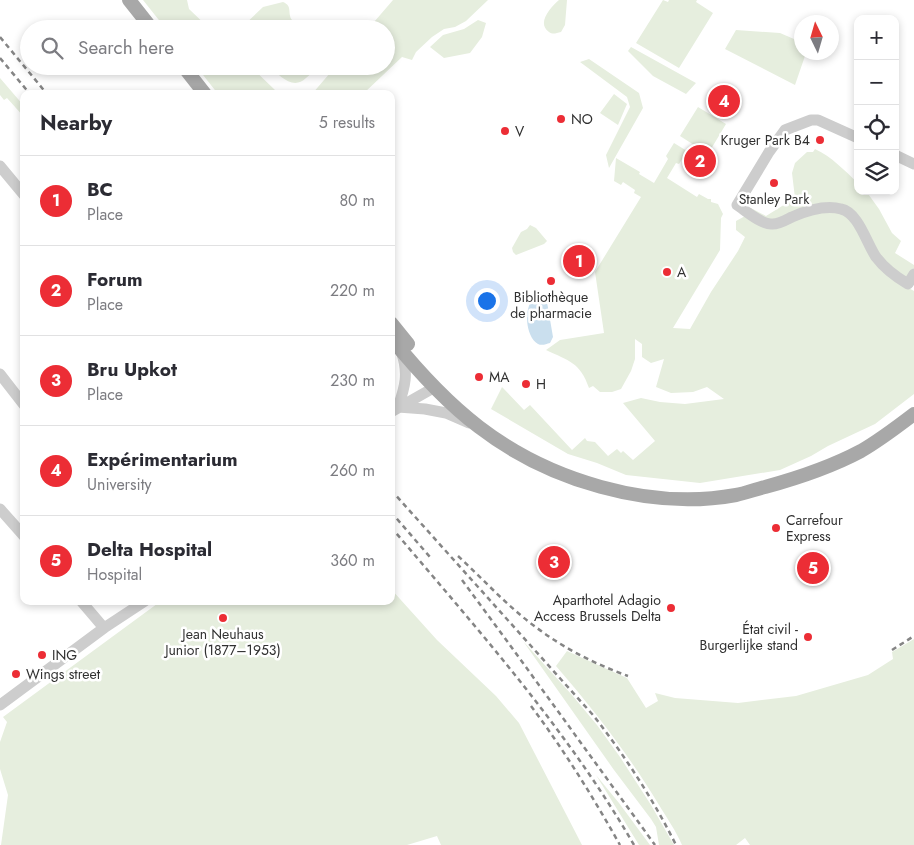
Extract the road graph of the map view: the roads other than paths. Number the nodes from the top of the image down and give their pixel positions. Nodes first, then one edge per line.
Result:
1 (117, 0) edge
2 (129, 0) edge
3 (133, 20) edge
4 (145, 20) edge
5 (178, 75) edge
6 (190, 75) edge
7 (190, 90) edge
8 (202, 90) edge
9 (854, 136) edge
10 (899, 158) edge
11 (914, 164) edge
12 (0, 166) edge
13 (20, 191) edge
14 (912, 281) edge
15 (395, 328) edge
16 (395, 343) edge
17 (401, 350) junction
18 (0, 374) edge
19 (435, 387) junction
20 (20, 400) edge
21 (395, 408) edge
22 (395, 409) edge
23 (395, 410) edge
24 (914, 414) edge
25 (480, 428) junction
26 (0, 509) edge
27 (20, 532) edge
28 (84, 605) edge
29 (134, 605) edge
30 (104, 628) junction
31 (0, 705) edge

1 - 3 main road
2 - 4 main road
5 - 7 main road
6 - 8 main road
9 - 14 street
10 - 11 street
12 - 13 street
15 - 19 main road
16 - 17 main road
17 - 19 main road
17 - 21 street
18 - 20 street
19 - 22 street
19 - 25 main road
23 - 25 street
24 - 25 main road
26 - 27 street
28 - 30 street
29 - 30 street
30 - 31 street

